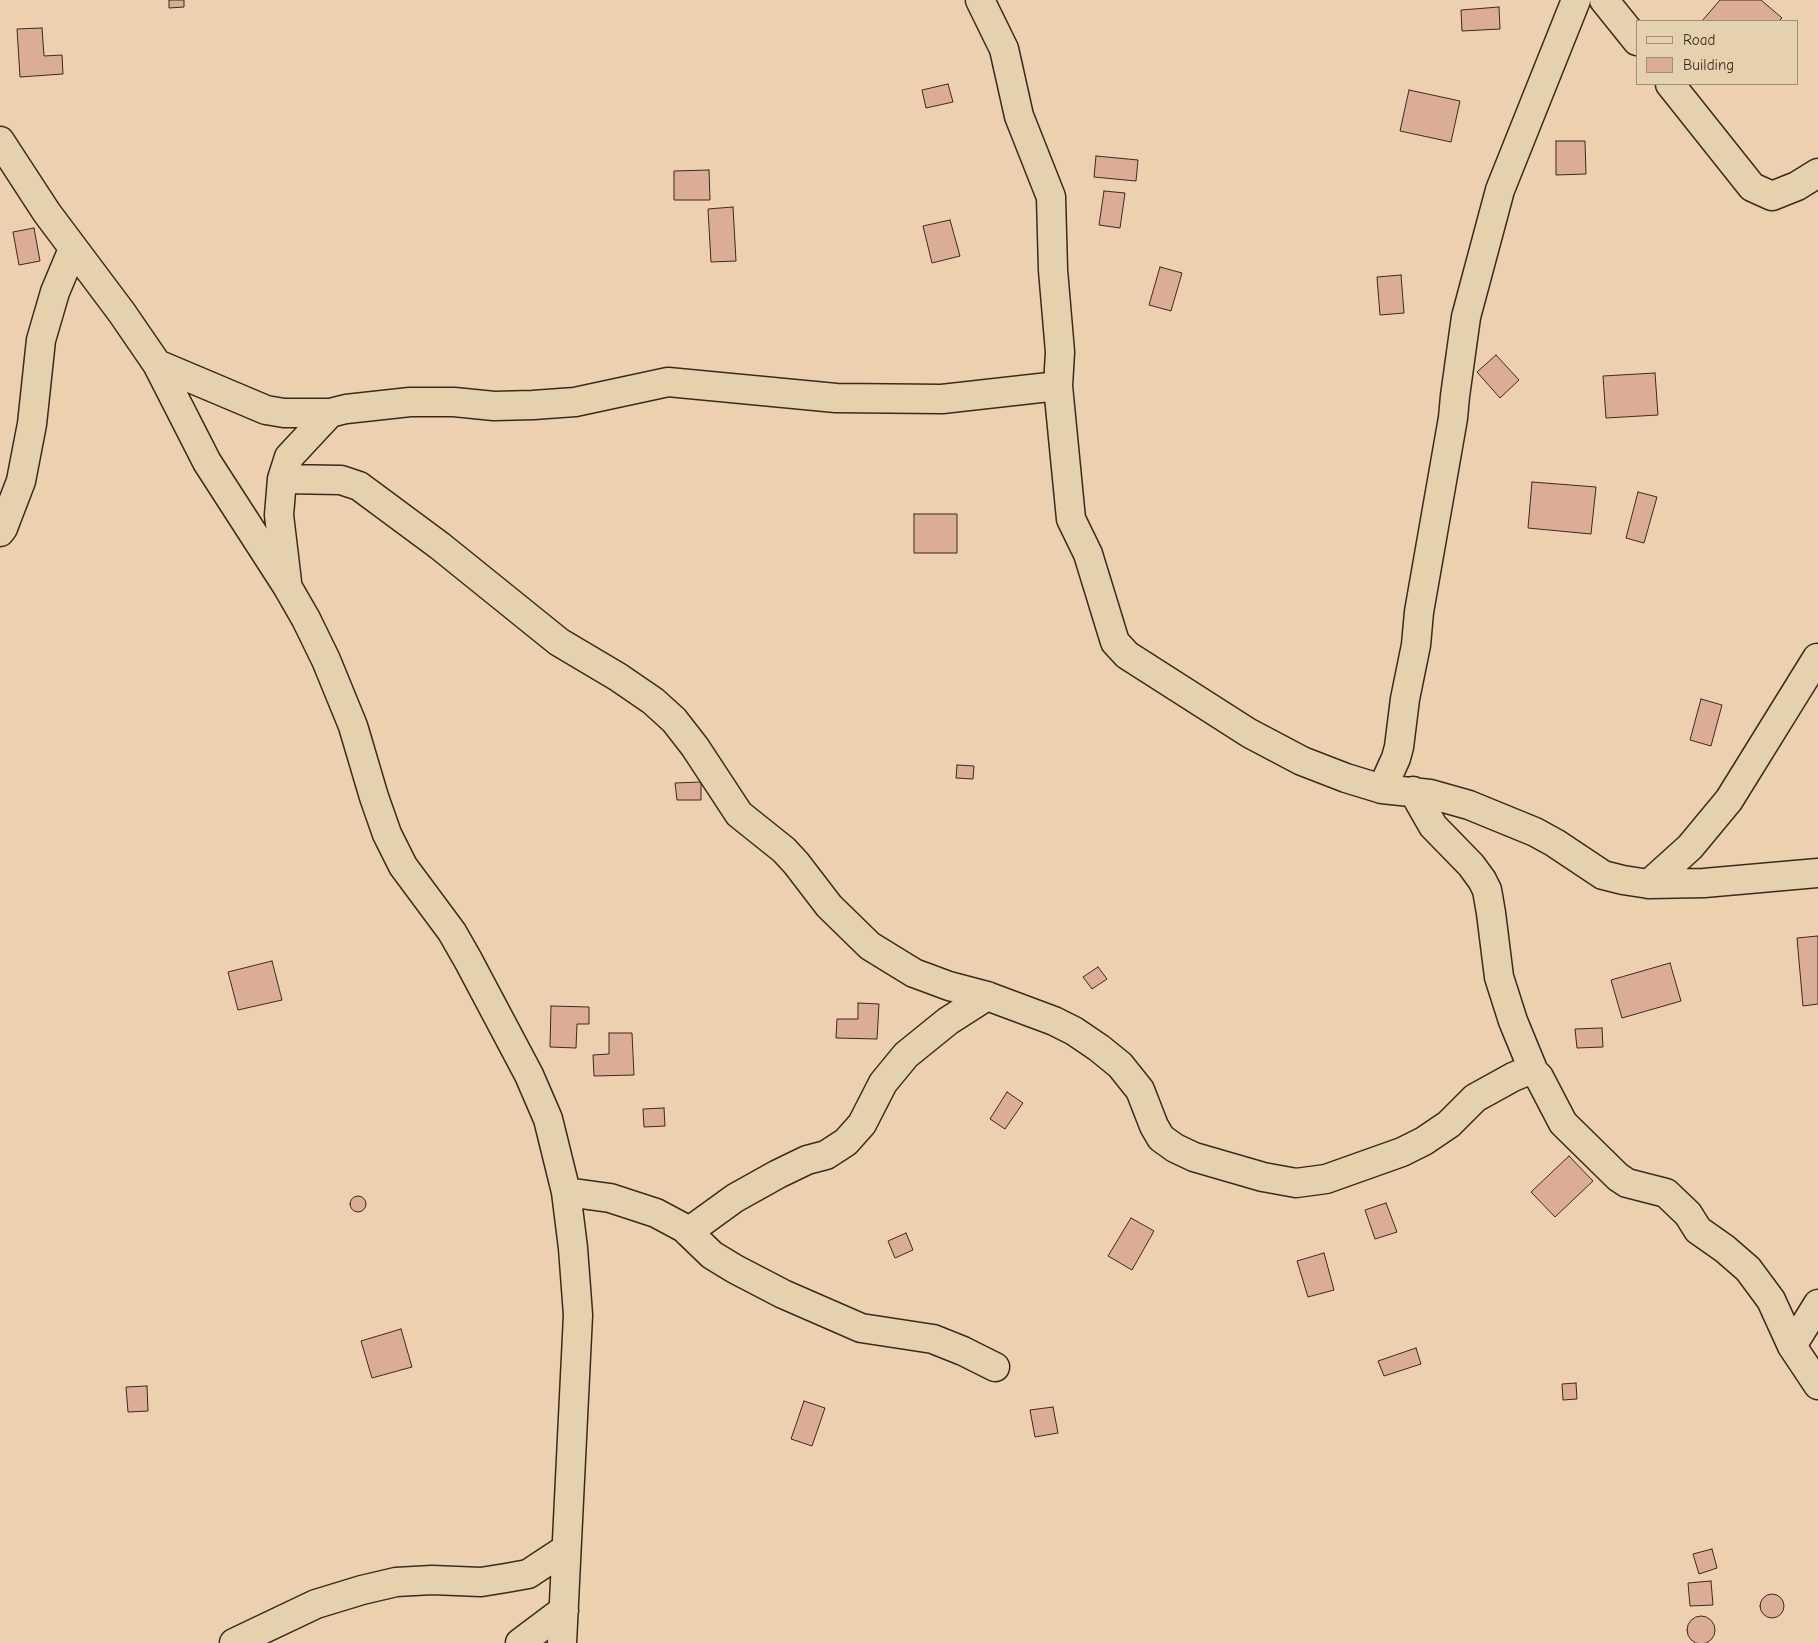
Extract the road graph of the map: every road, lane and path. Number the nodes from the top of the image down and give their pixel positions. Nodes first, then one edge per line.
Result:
1 (980, 0) edge
2 (1576, 0) edge
3 (1604, 0) edge
4 (1636, 40) edge
5 (1671, 85) edge
6 (0, 140) edge
7 (1818, 173) edge
8 (73, 249) junction
9 (157, 364) junction
10 (1058, 386) junction
11 (330, 414) junction
12 (282, 479) junction
13 (0, 532) edge
14 (287, 586) junction
15 (1817, 658) edge
16 (1382, 788) junction
17 (1413, 791) junction
18 (1818, 873) edge
19 (1649, 884) junction
20 (987, 996) junction
21 (1534, 1072) junction
22 (566, 1192) junction
23 (688, 1232) junction
24 (1818, 1304) edge
25 (1792, 1346) junction
26 (995, 1367) dead end
27 (1818, 1385) edge
28 (566, 1549) junction
29 (564, 1610) junction
30 (234, 1643) edge
31 (520, 1643) edge
32 (562, 1643) edge

1 - 10 street
2 - 16 street
3 - 4 street
5 - 7 street
6 - 8 street
8 - 9 street
8 - 13 street
9 - 11 street
9 - 14 street
10 - 11 street
10 - 16 street
11 - 12 street
12 - 14 street
12 - 20 street
14 - 22 street
15 - 19 street
16 - 17 street
17 - 19 street
17 - 21 street
18 - 19 street
20 - 21 street
20 - 23 street
21 - 25 street
22 - 23 street
22 - 28 street
23 - 26 street
24 - 25 street
25 - 27 street
28 - 29 street
28 - 30 street
29 - 31 street
29 - 32 street

